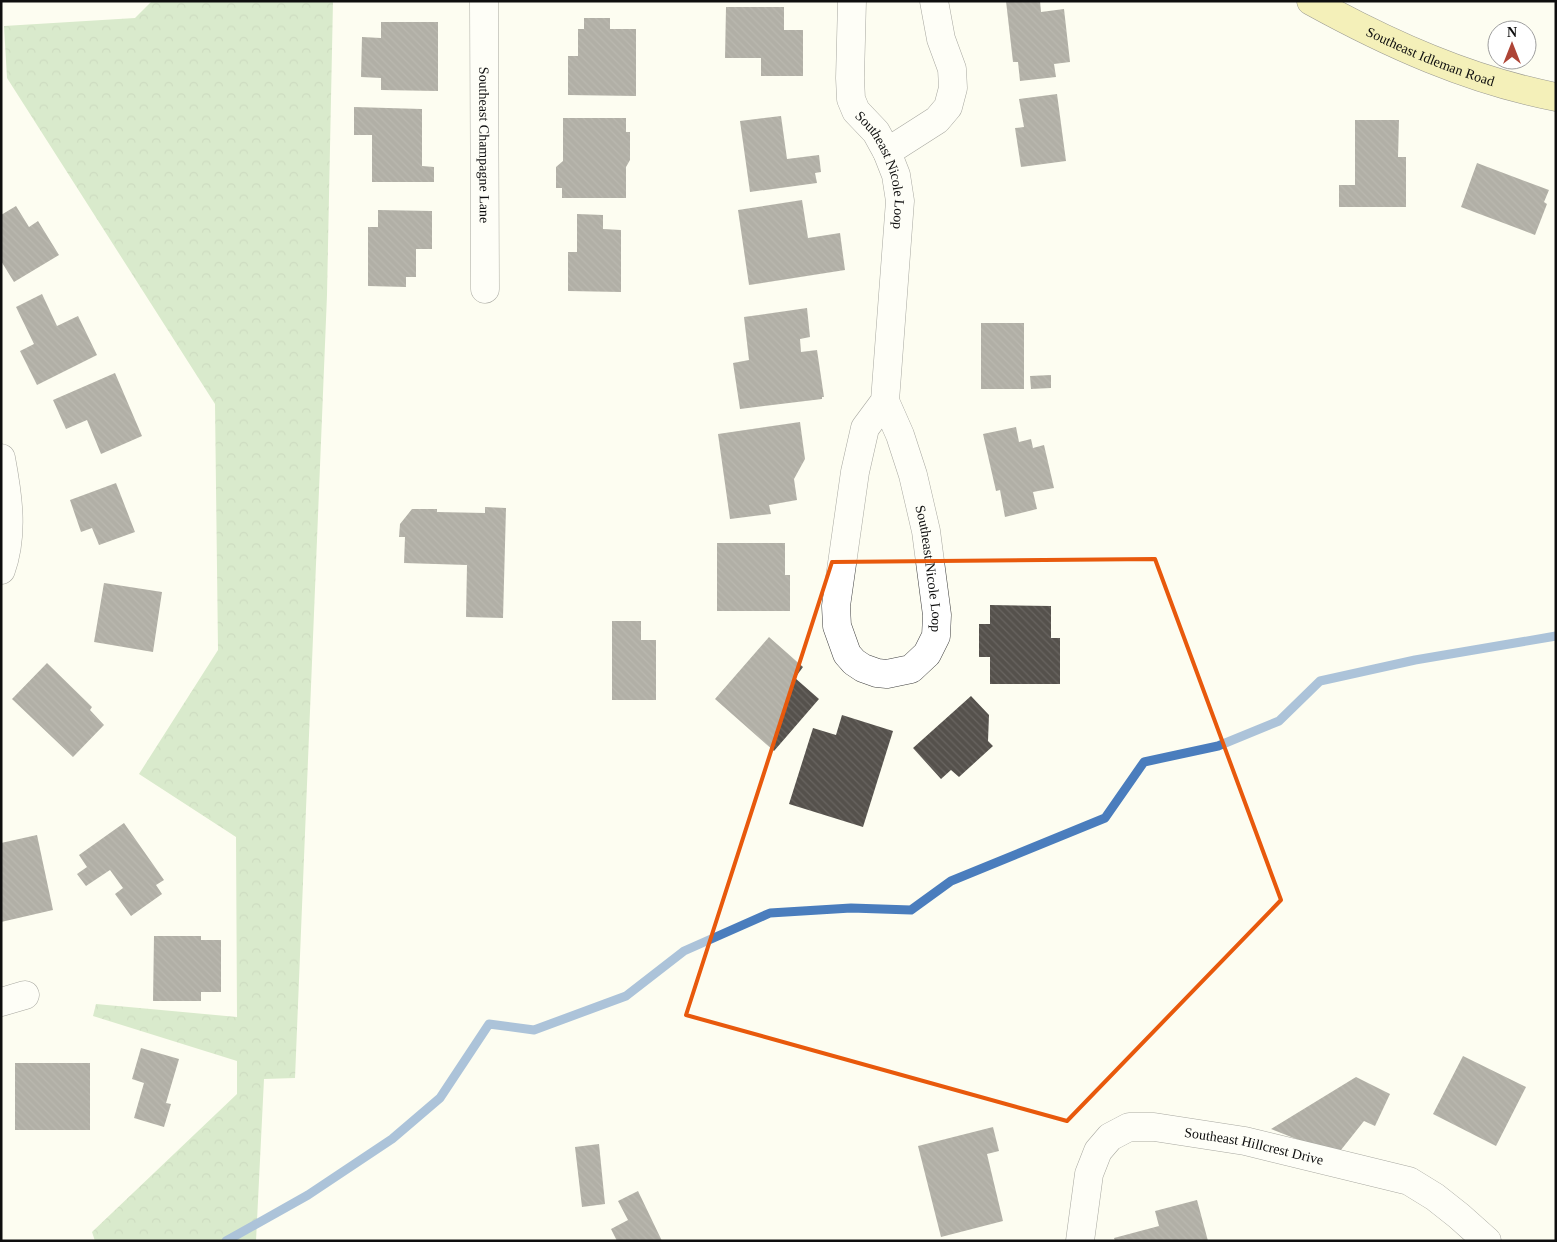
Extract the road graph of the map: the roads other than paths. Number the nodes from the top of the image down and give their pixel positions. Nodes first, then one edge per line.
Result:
1 (484, 1) edge
2 (852, 1) edge
3 (934, 1) edge
4 (1311, 1) edge
5 (1556, 97) edge
6 (887, 152) junction
7 (484, 289) dead end
8 (885, 401) junction
9 (1, 458) edge
10 (1, 570) edge
11 (1080, 1241) edge
12 (1487, 1241) edge

1 - 7 street, Southeast Champagne Lane
2 - 6 street, Southeast Nicole Loop
3 - 6 street
4 - 5 main road, Southeast Idleman Road
6 - 8 street, Southeast Nicole Loop
8 - 8 street, Southeast Nicole Loop
9 - 10 street
11 - 12 street, Southeast Hillcrest Drive

